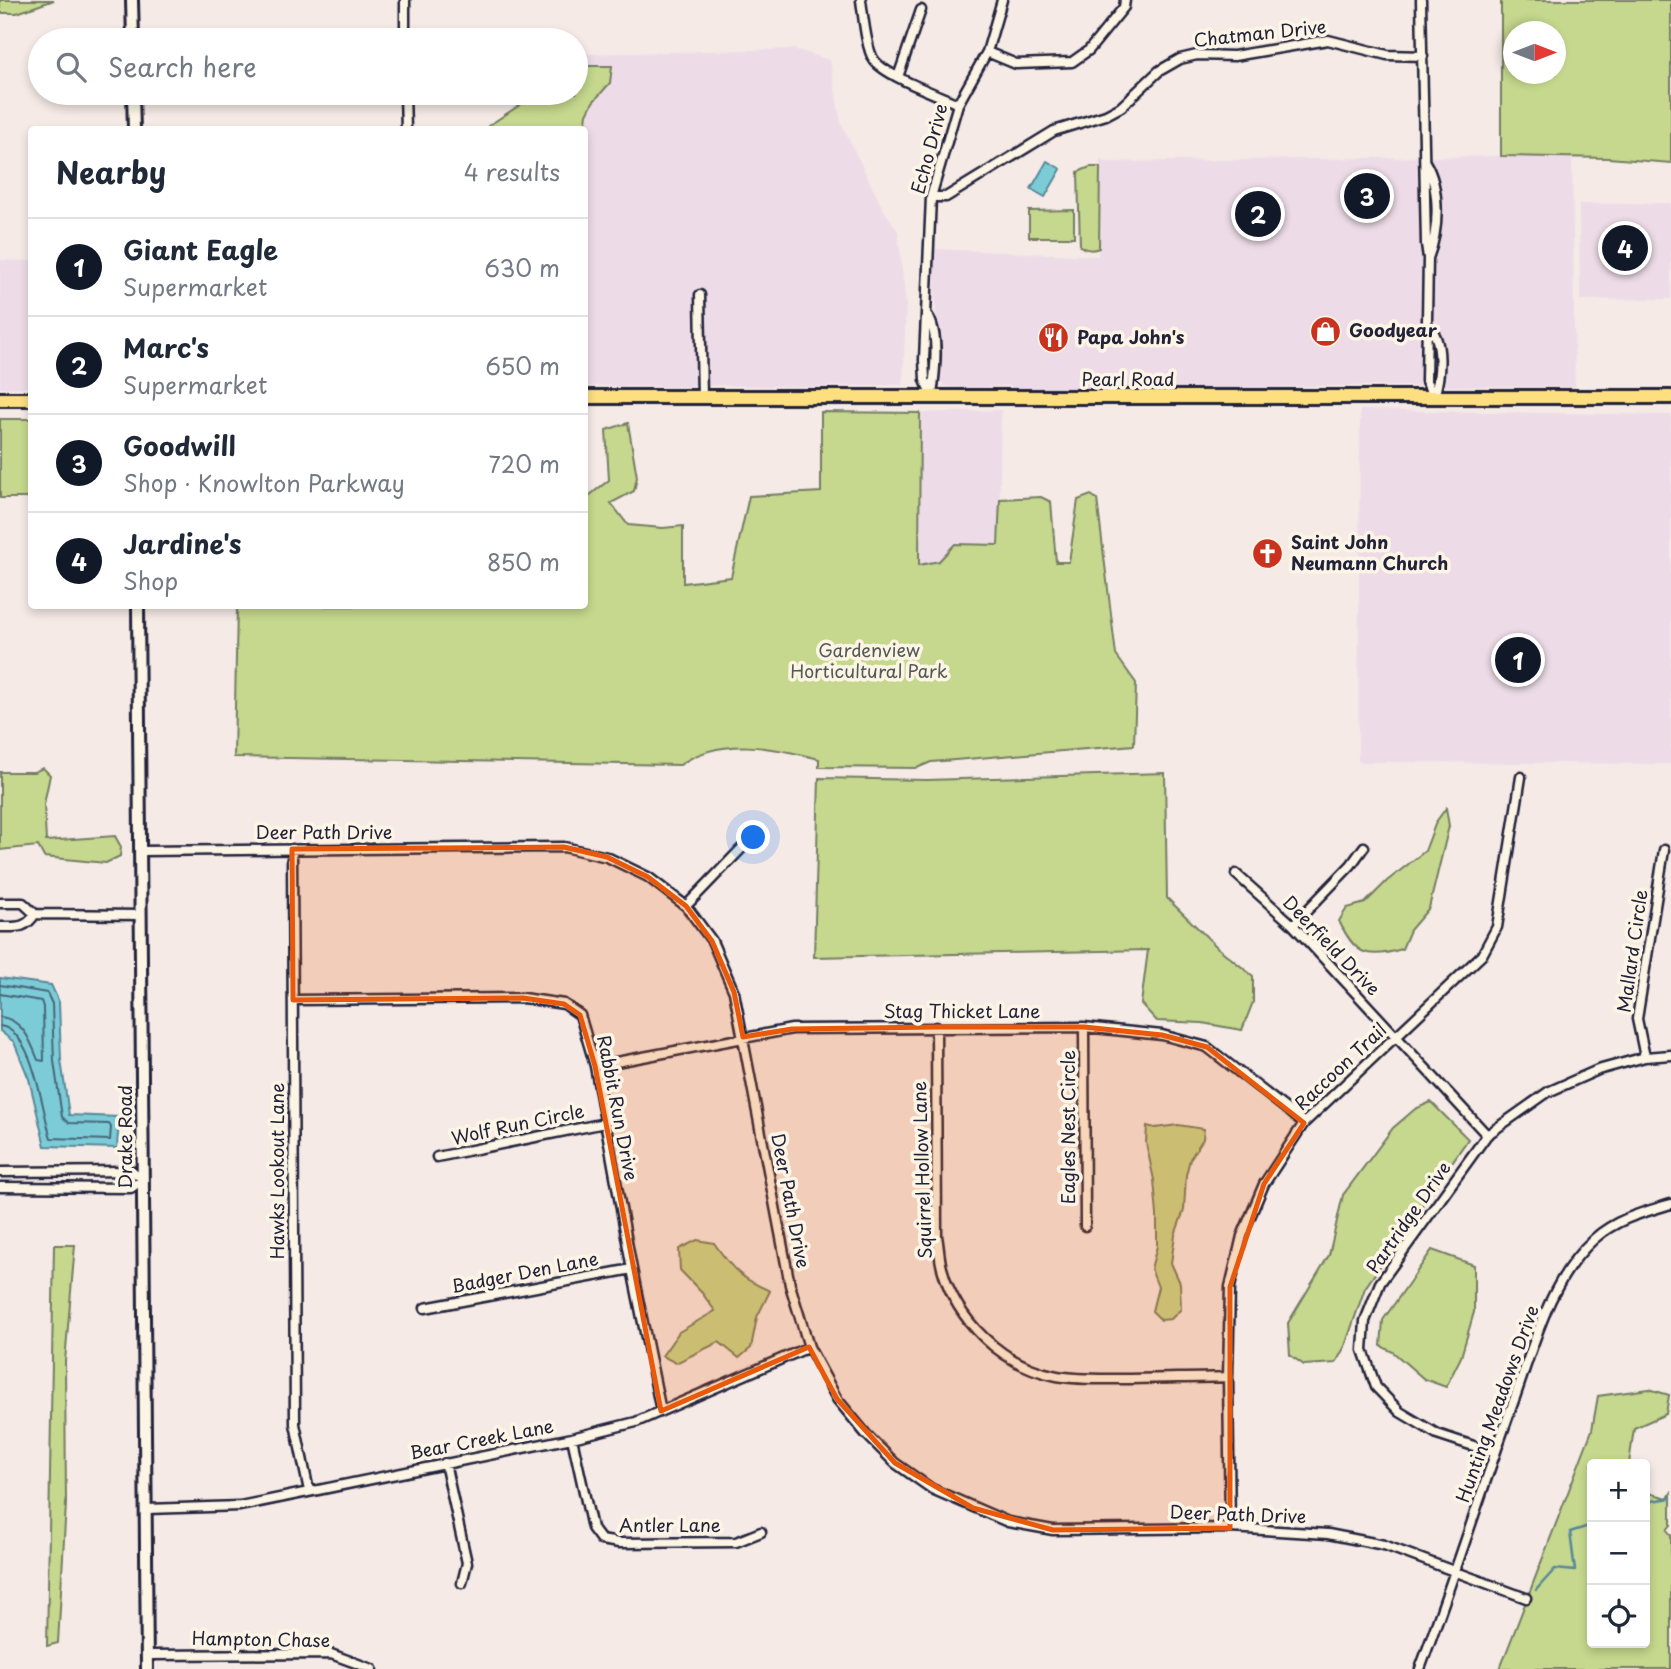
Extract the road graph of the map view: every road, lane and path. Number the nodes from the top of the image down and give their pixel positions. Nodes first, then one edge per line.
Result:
1 (132, 0) edge
2 (405, 0) edge
3 (861, 0) edge
4 (1002, 0) edge
5 (1125, 0) edge
6 (1421, 0) edge
7 (921, 10) dead end
8 (133, 28) edge
9 (405, 28) edge
10 (987, 52) junction
11 (1423, 56) junction
12 (898, 77) junction
13 (958, 104) junction
14 (133, 105) edge
15 (405, 105) edge
16 (134, 126) edge
17 (406, 126) edge
18 (931, 197) junction
19 (700, 295) dead end
20 (588, 397) edge
21 (932, 397) junction
22 (1434, 397) junction
23 (1671, 397) edge
24 (702, 398) junction
25 (0, 399) edge
26 (28, 399) edge
27 (138, 609) edge
28 (1521, 777) dead end
29 (1363, 847) dead end
30 (742, 848) dead end
31 (292, 849) junction
32 (1664, 850) dead end
33 (141, 851) junction
34 (1236, 874) dead end
35 (0, 903) edge
36 (686, 906) junction
37 (35, 914) junction
38 (141, 915) junction
39 (1293, 926) junction
40 (0, 927) edge
41 (293, 1000) junction
42 (936, 1027) junction
43 (1084, 1027) junction
44 (743, 1037) junction
45 (1396, 1037) junction
46 (1671, 1055) edge
47 (1645, 1056) junction
48 (595, 1066) junction
49 (605, 1123) junction
50 (1304, 1123) junction
51 (1488, 1135) junction
52 (438, 1157) dead end
53 (0, 1172) edge
54 (143, 1179) junction
55 (0, 1187) edge
56 (1671, 1204) edge
57 (1085, 1226) dead end
58 (632, 1269) junction
59 (425, 1308) dead end
60 (809, 1347) junction
61 (1228, 1377) junction
62 (661, 1411) junction
63 (572, 1438) junction
64 (1495, 1453) junction
65 (445, 1463) junction
66 (309, 1491) junction
67 (146, 1508) junction
68 (1230, 1528) junction
69 (761, 1532) dead end
70 (1456, 1573) junction
71 (462, 1583) dead end
72 (1526, 1598) dead end
73 (148, 1655) junction
74 (147, 1669) edge
75 (372, 1669) edge
76 (1420, 1669) edge

1 - 8 street
2 - 9 street
3 - 12 street
4 - 10 street, Echo Drive
5 - 10 street
6 - 11 street
7 - 12 street
10 - 13 street, Echo Drive
11 - 18 street, Chatman Drive
11 - 22 street
12 - 13 street
13 - 18 street, Echo Drive
14 - 16 street
15 - 17 street
18 - 21 street, Echo Drive
19 - 24 street
20 - 24 main road, Pearl Road
21 - 22 main road, Pearl Road
21 - 24 main road, Pearl Road
22 - 23 main road, Pearl Road
25 - 26 main road
27 - 33 street, Drake Road
28 - 45 street, Raccoon Trail
29 - 39 street
30 - 36 street
31 - 33 street, Deer Path Drive
31 - 36 street, Deer Path Drive
31 - 41 street, Hawks Lookout Lane
32 - 47 street, Mallard Circle
33 - 38 street, Drake Road
34 - 39 street, Deerfield Drive
35 - 37 street
36 - 44 street, Deer Path Drive
37 - 38 street
37 - 40 street
38 - 54 street, Drake Road
39 - 45 street, Deerfield Drive
41 - 48 street, Rabbit Run Drive
41 - 66 street, Hawks Lookout Lane
42 - 43 street, Stag Thicket Lane
42 - 44 street, Stag Thicket Lane
42 - 61 street, Squirrel Hollow Lane
43 - 50 street, Stag Thicket Lane
43 - 57 street, Eagles Nest Circle
44 - 48 street, Stag Thicket Lane
44 - 60 street, Deer Path Drive
45 - 50 street, Raccoon Trail
45 - 51 street, Deerfield Drive
46 - 47 street, Partridge Drive
47 - 51 street, Partridge Drive
48 - 49 street, Rabbit Run Drive
49 - 52 street, Wolf Run Circle
49 - 58 street, Rabbit Run Drive
50 - 61 street, Raccoon Trail
51 - 64 street, Partridge Drive
53 - 54 street
54 - 55 street
54 - 67 street, Drake Road
56 - 64 street, Hunting Meadows Drive
58 - 59 street, Badger Den Lane
58 - 62 street, Rabbit Run Drive
60 - 62 street, Bear Creek Lane
60 - 68 street, Deer Path Drive
61 - 68 street, Raccoon Trail
62 - 63 street, Bear Creek Lane
63 - 65 street, Bear Creek Lane
63 - 69 street, Antler Lane
64 - 70 street, Hunting Meadows Drive
65 - 66 street, Bear Creek Lane
65 - 71 street
66 - 67 street, Bear Creek Lane
67 - 73 street, Drake Road
68 - 70 street, Deer Path Drive
70 - 72 street, Deer Path Drive
70 - 76 street, Hunting Meadows Drive
73 - 74 street, Drake Road
73 - 75 street, Hampton Chase

